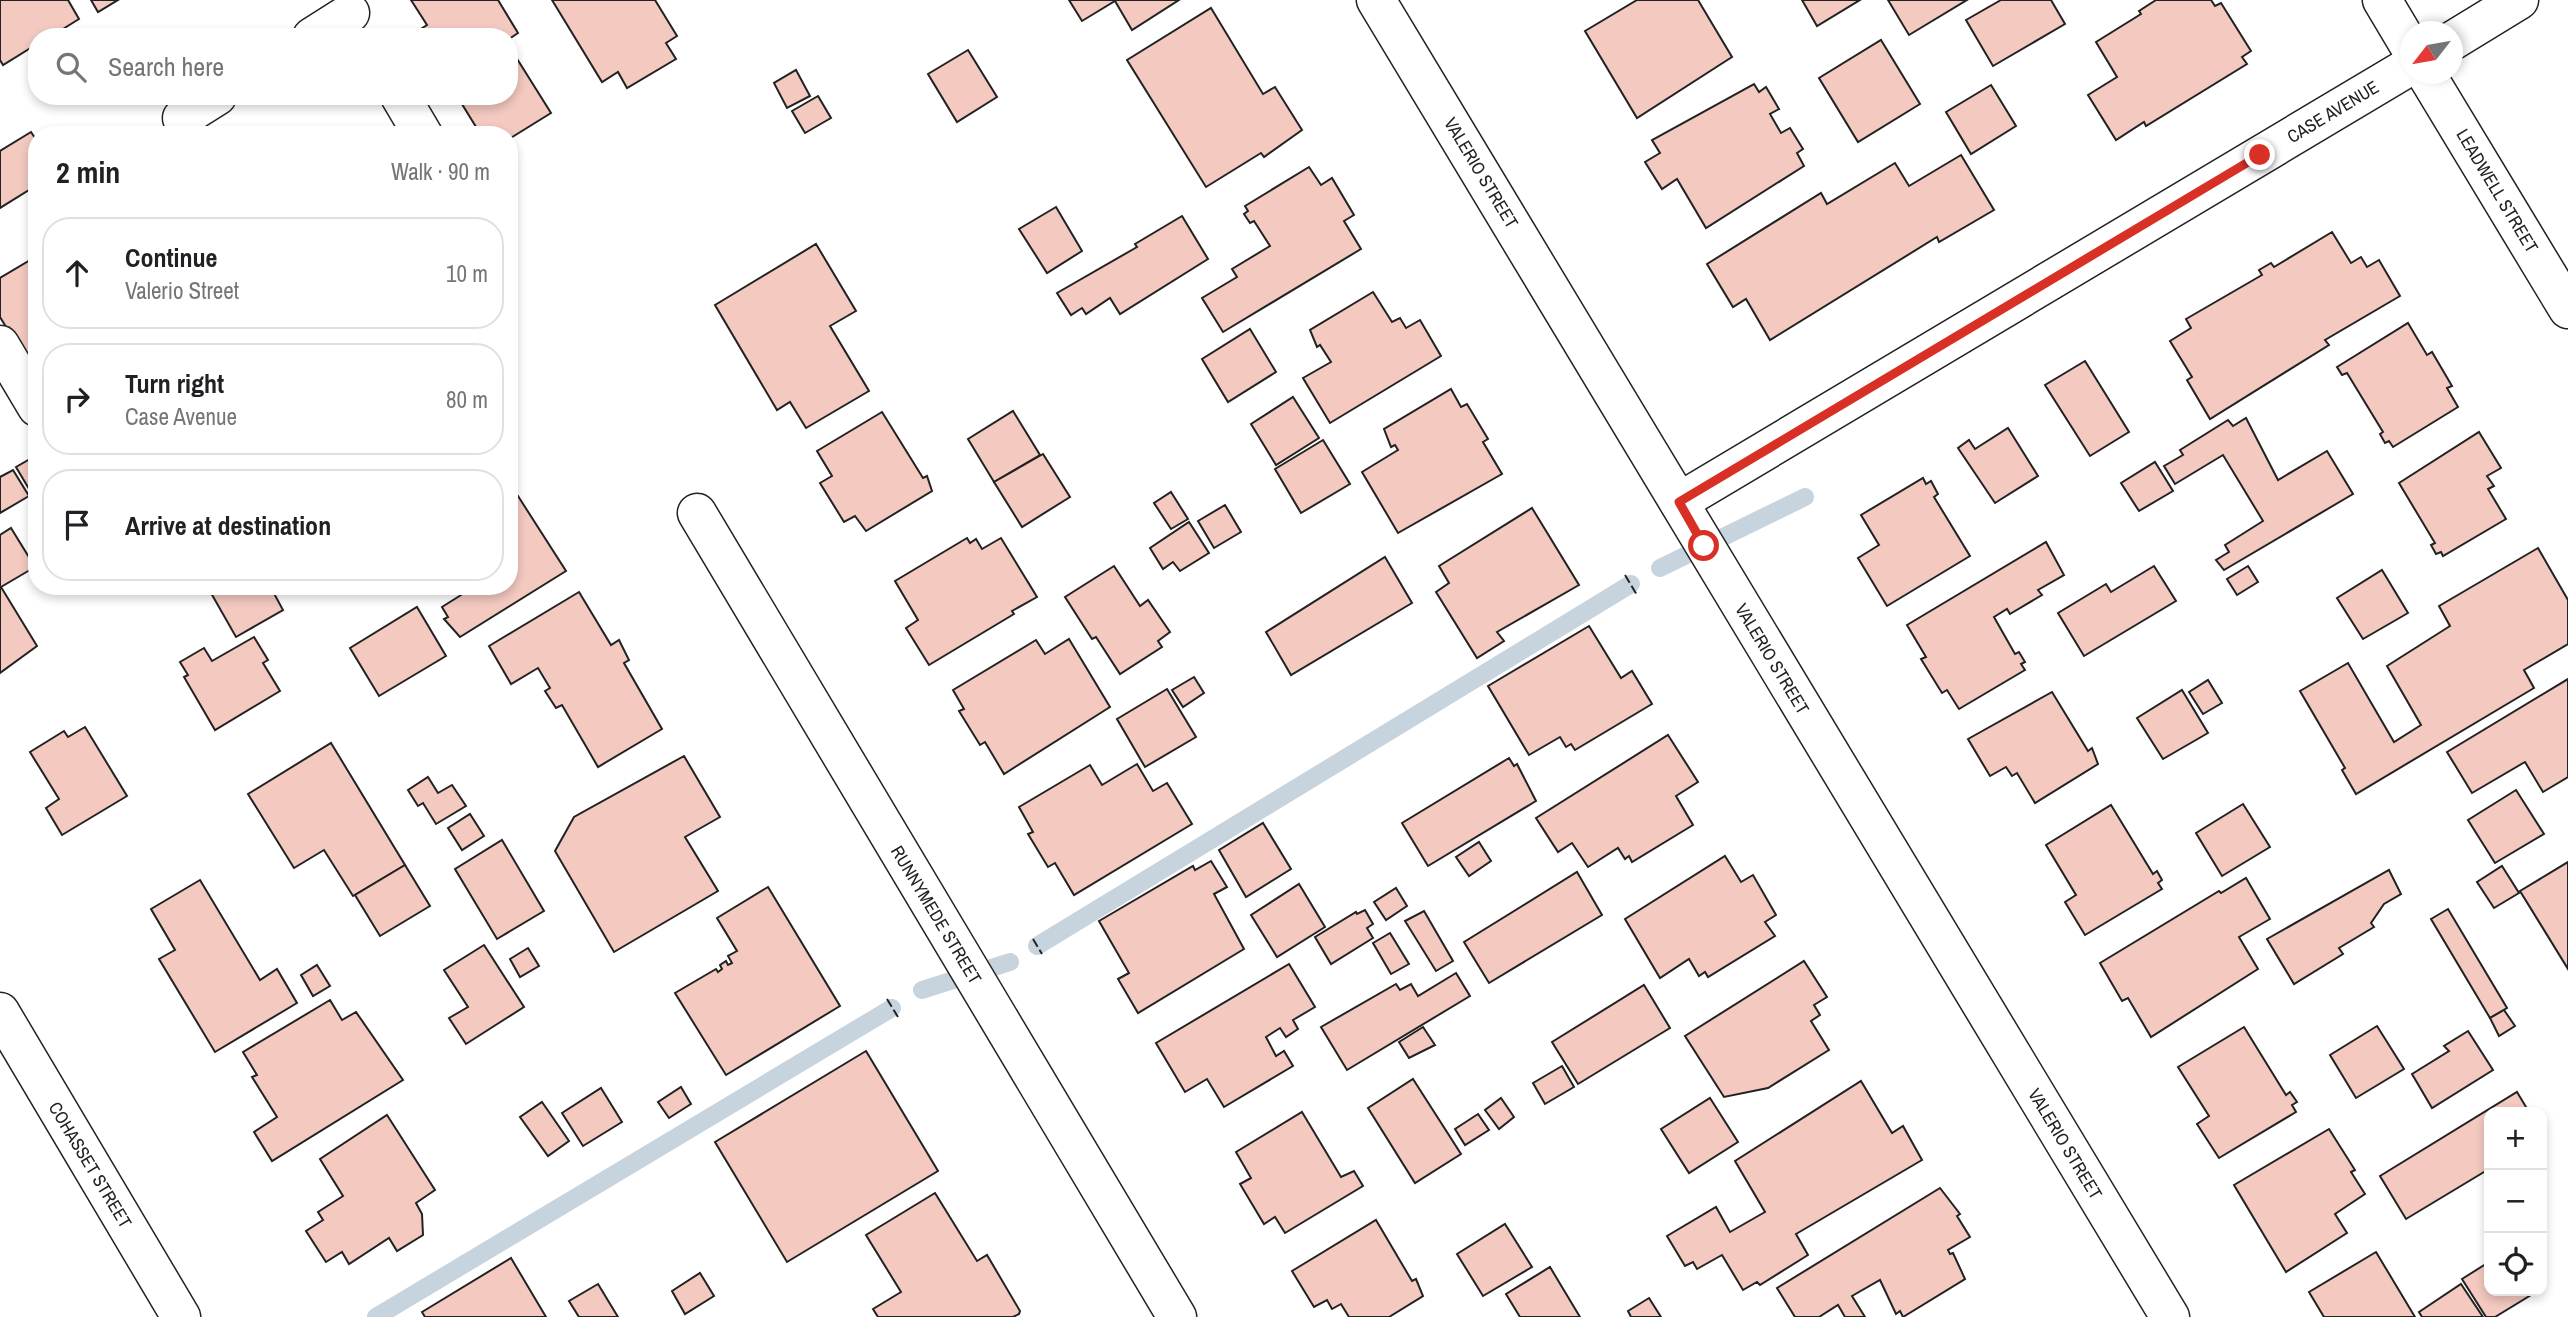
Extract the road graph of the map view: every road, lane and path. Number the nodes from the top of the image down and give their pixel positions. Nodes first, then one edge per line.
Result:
1 (1376, 0) edge
2 (2382, 0) edge
3 (2519, 0) edge
4 (352, 17) edge
5 (330, 28) edge
6 (2400, 30) edge
7 (2463, 34) edge
8 (2400, 72) edge
9 (2432, 84) edge
10 (203, 105) edge
11 (405, 105) edge
12 (182, 118) dead end
13 (418, 126) edge
14 (2568, 309) edge
15 (0, 345) edge
16 (28, 392) edge
17 (1679, 502) junction
18 (697, 513) dead end
19 (0, 1012) edge
20 (181, 1317) edge
21 (1177, 1317) edge
22 (2169, 1317) edge

1 - 17 street, VALERIO STREET
2 - 6 street
3 - 7 street
4 - 5 street
8 - 17 street, CASE AVENUE
9 - 14 street, LEADWELL STREET
10 - 12 street
11 - 13 street
15 - 16 street
17 - 22 street, VALERIO STREET
18 - 21 street, RUNNYMEDE STREET
19 - 20 street, COHASSET STREET

